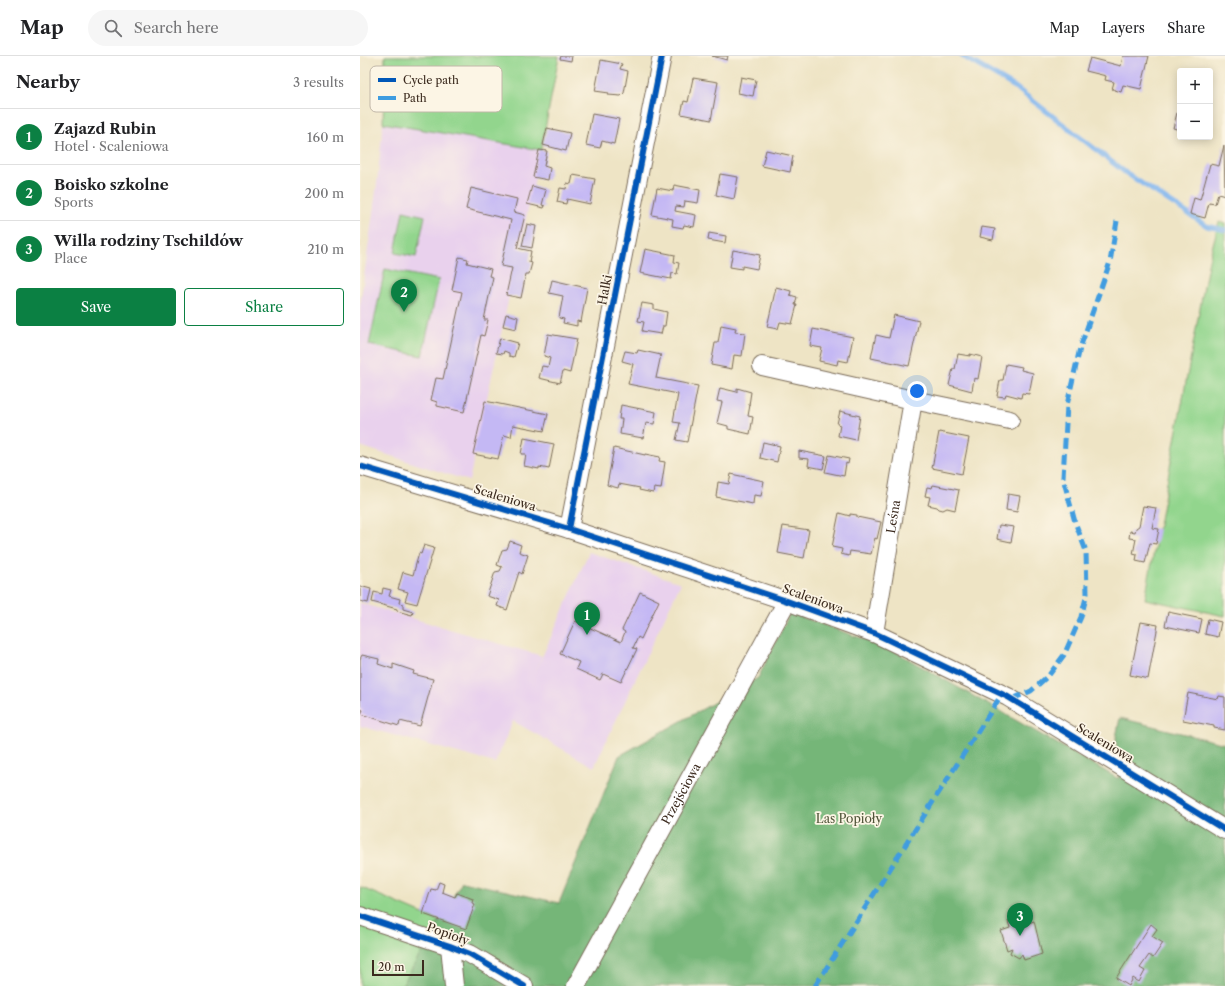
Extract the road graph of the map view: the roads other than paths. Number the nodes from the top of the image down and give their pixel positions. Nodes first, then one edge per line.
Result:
1 (662, 56) edge
2 (762, 366) dead end
3 (913, 400) junction
4 (1010, 420) dead end
5 (360, 466) edge
6 (569, 529) junction
7 (787, 601) junction
8 (874, 633) junction
9 (1225, 830) edge
10 (360, 916) edge
11 (450, 946) junction
12 (454, 986) edge
13 (524, 986) edge
14 (576, 986) edge

1 - 6 street, Halki
2 - 3 street
3 - 4 street
3 - 8 street, Leśna
5 - 6 street, Scaleniowa
6 - 7 street, Scaleniowa
7 - 8 street, Scaleniowa
7 - 14 street, Przejściowa
8 - 9 street, Scaleniowa
10 - 11 street, Popioły
11 - 12 street
11 - 13 street, Popioły

